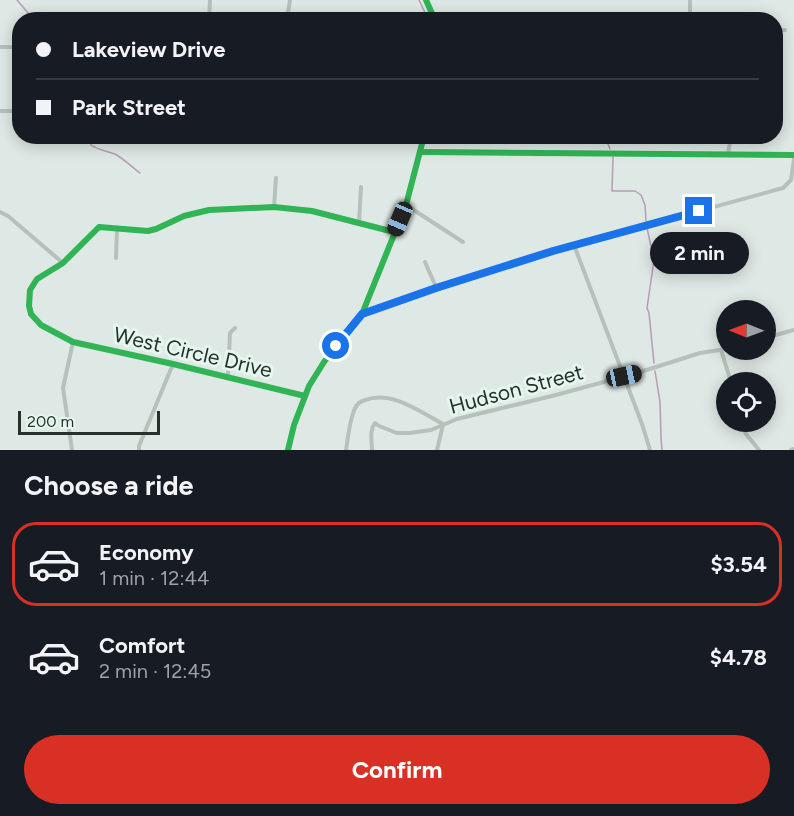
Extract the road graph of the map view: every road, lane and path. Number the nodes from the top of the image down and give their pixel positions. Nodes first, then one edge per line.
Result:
1 (422, 144) edge
2 (730, 144) edge
3 (421, 152) junction
4 (728, 154) junction
5 (794, 157) edge
6 (276, 178) dead end
7 (361, 187) dead end
8 (406, 205) junction
9 (274, 207) junction
10 (0, 212) edge
11 (359, 223) junction
12 (117, 229) junction
13 (394, 232) junction
14 (464, 242) dead end
15 (574, 245) junction
16 (116, 258) dead end
17 (425, 262) dead end
18 (63, 263) junction
19 (436, 288) junction
20 (362, 314) junction
21 (235, 328) dead end
22 (794, 330) edge
23 (776, 335) edge
24 (73, 342) junction
25 (716, 351) edge
26 (173, 364) junction
27 (624, 376) junction
28 (228, 377) junction
29 (305, 396) junction
30 (443, 424) junction
31 (745, 432) edge
32 (72, 450) edge
33 (139, 450) edge
34 (288, 450) edge
35 (346, 450) edge
36 (372, 450) edge
37 (437, 450) edge
38 (650, 450) edge
39 (759, 450) edge

1 - 3 street
2 - 4 street
3 - 4 street
3 - 8 street
4 - 5 street
5 - 15 street
6 - 9 street
7 - 11 street
8 - 13 street
8 - 14 street
9 - 11 street
9 - 12 street
10 - 18 street
11 - 13 street
12 - 16 street
12 - 18 street, West Circle Drive
13 - 20 street
15 - 19 street
15 - 27 street
17 - 19 street
18 - 24 street, West Circle Drive
19 - 20 street
20 - 29 street
21 - 28 street
22 - 23 street
24 - 26 street, West Circle Drive
24 - 32 street
25 - 27 street, Hudson Street
26 - 28 street, West Circle Drive
26 - 33 street
27 - 30 street, Hudson Street
27 - 38 street
28 - 29 street, West Circle Drive
29 - 34 street
30 - 35 street
30 - 36 street
30 - 37 street, Hudson Street
31 - 39 street

